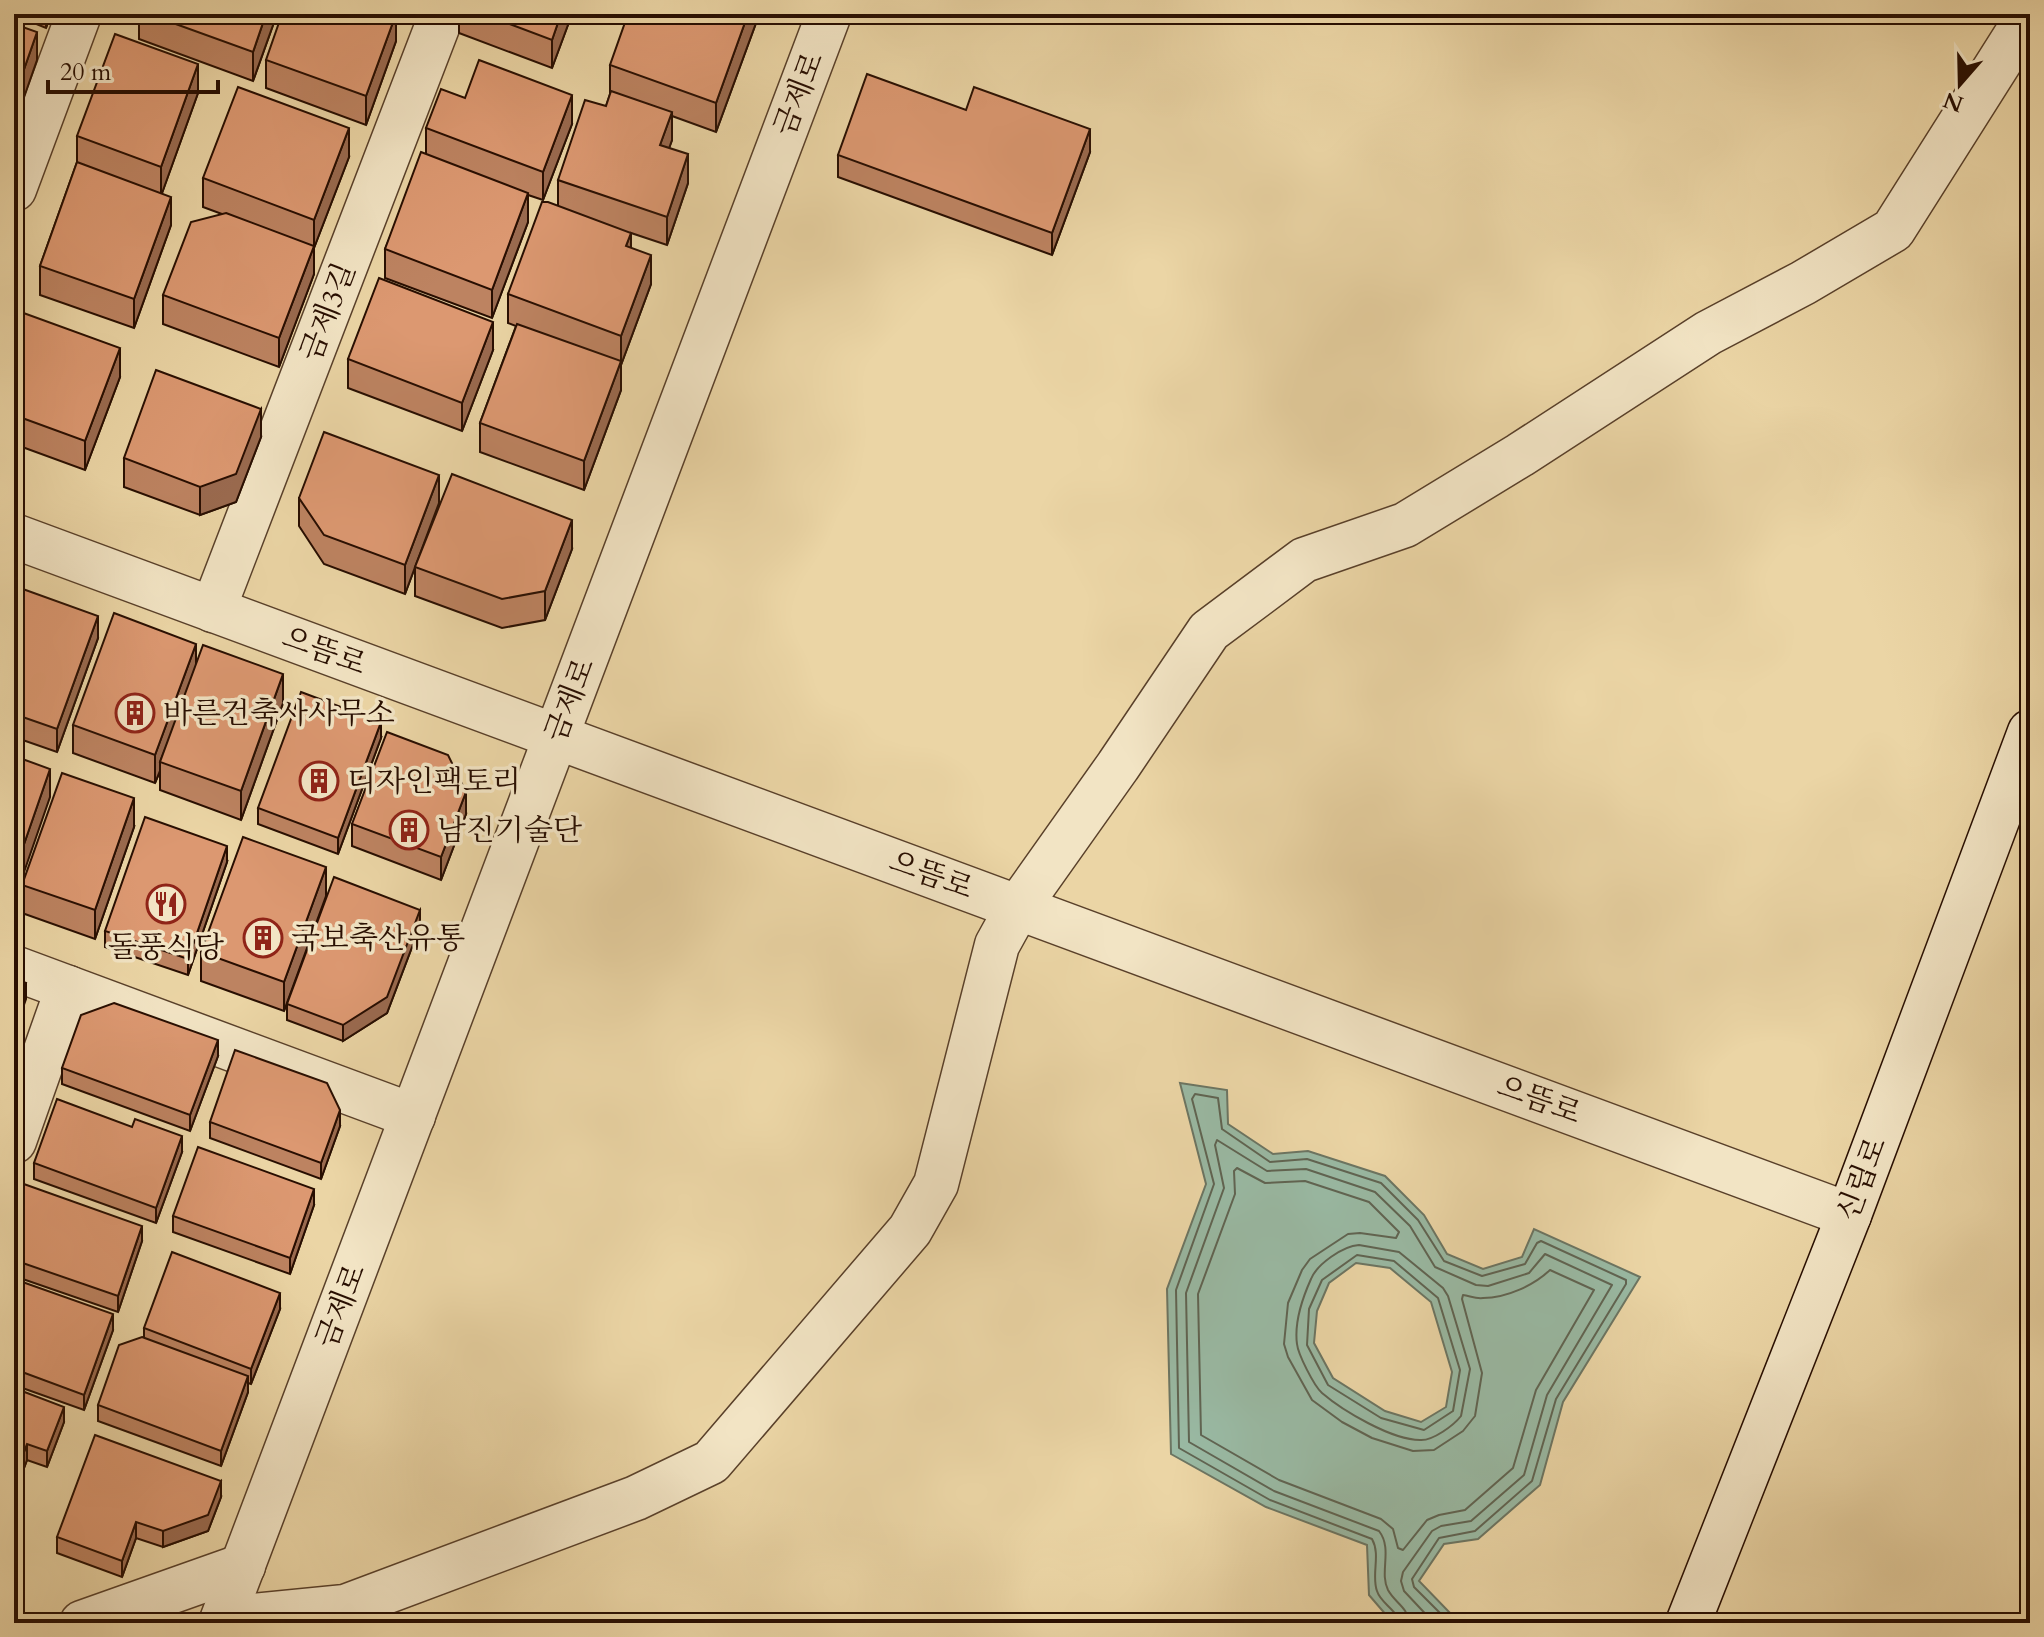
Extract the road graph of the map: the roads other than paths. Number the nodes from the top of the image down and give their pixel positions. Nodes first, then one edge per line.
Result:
1 (79, 14) edge
2 (442, 14) edge
3 (2018, 14) edge
4 (820, 17) edge
5 (14, 189) edge
6 (14, 536) edge
7 (213, 610) junction
8 (2030, 732) edge
9 (556, 736) junction
10 (1018, 907) junction
11 (14, 968) edge
12 (68, 988) junction
13 (413, 1116) junction
14 (14, 1141) edge
15 (1849, 1215) junction
16 (243, 1566) junction
17 (222, 1621) edge
18 (82, 1623) edge
19 (1688, 1623) edge

1 - 5 street
2 - 7 street, 금제3길
3 - 10 street
4 - 9 street, 금제로
6 - 7 street, 으뜸로
7 - 9 street, 으뜸로
8 - 15 street, 신립로
9 - 10 street, 으뜸로
9 - 13 street, 금제로
10 - 15 street, 으뜸로
10 - 17 street
11 - 12 street
12 - 13 street
12 - 14 street
13 - 16 street, 금제로
15 - 19 street, 신립로
16 - 17 street, 금제로
16 - 18 street

